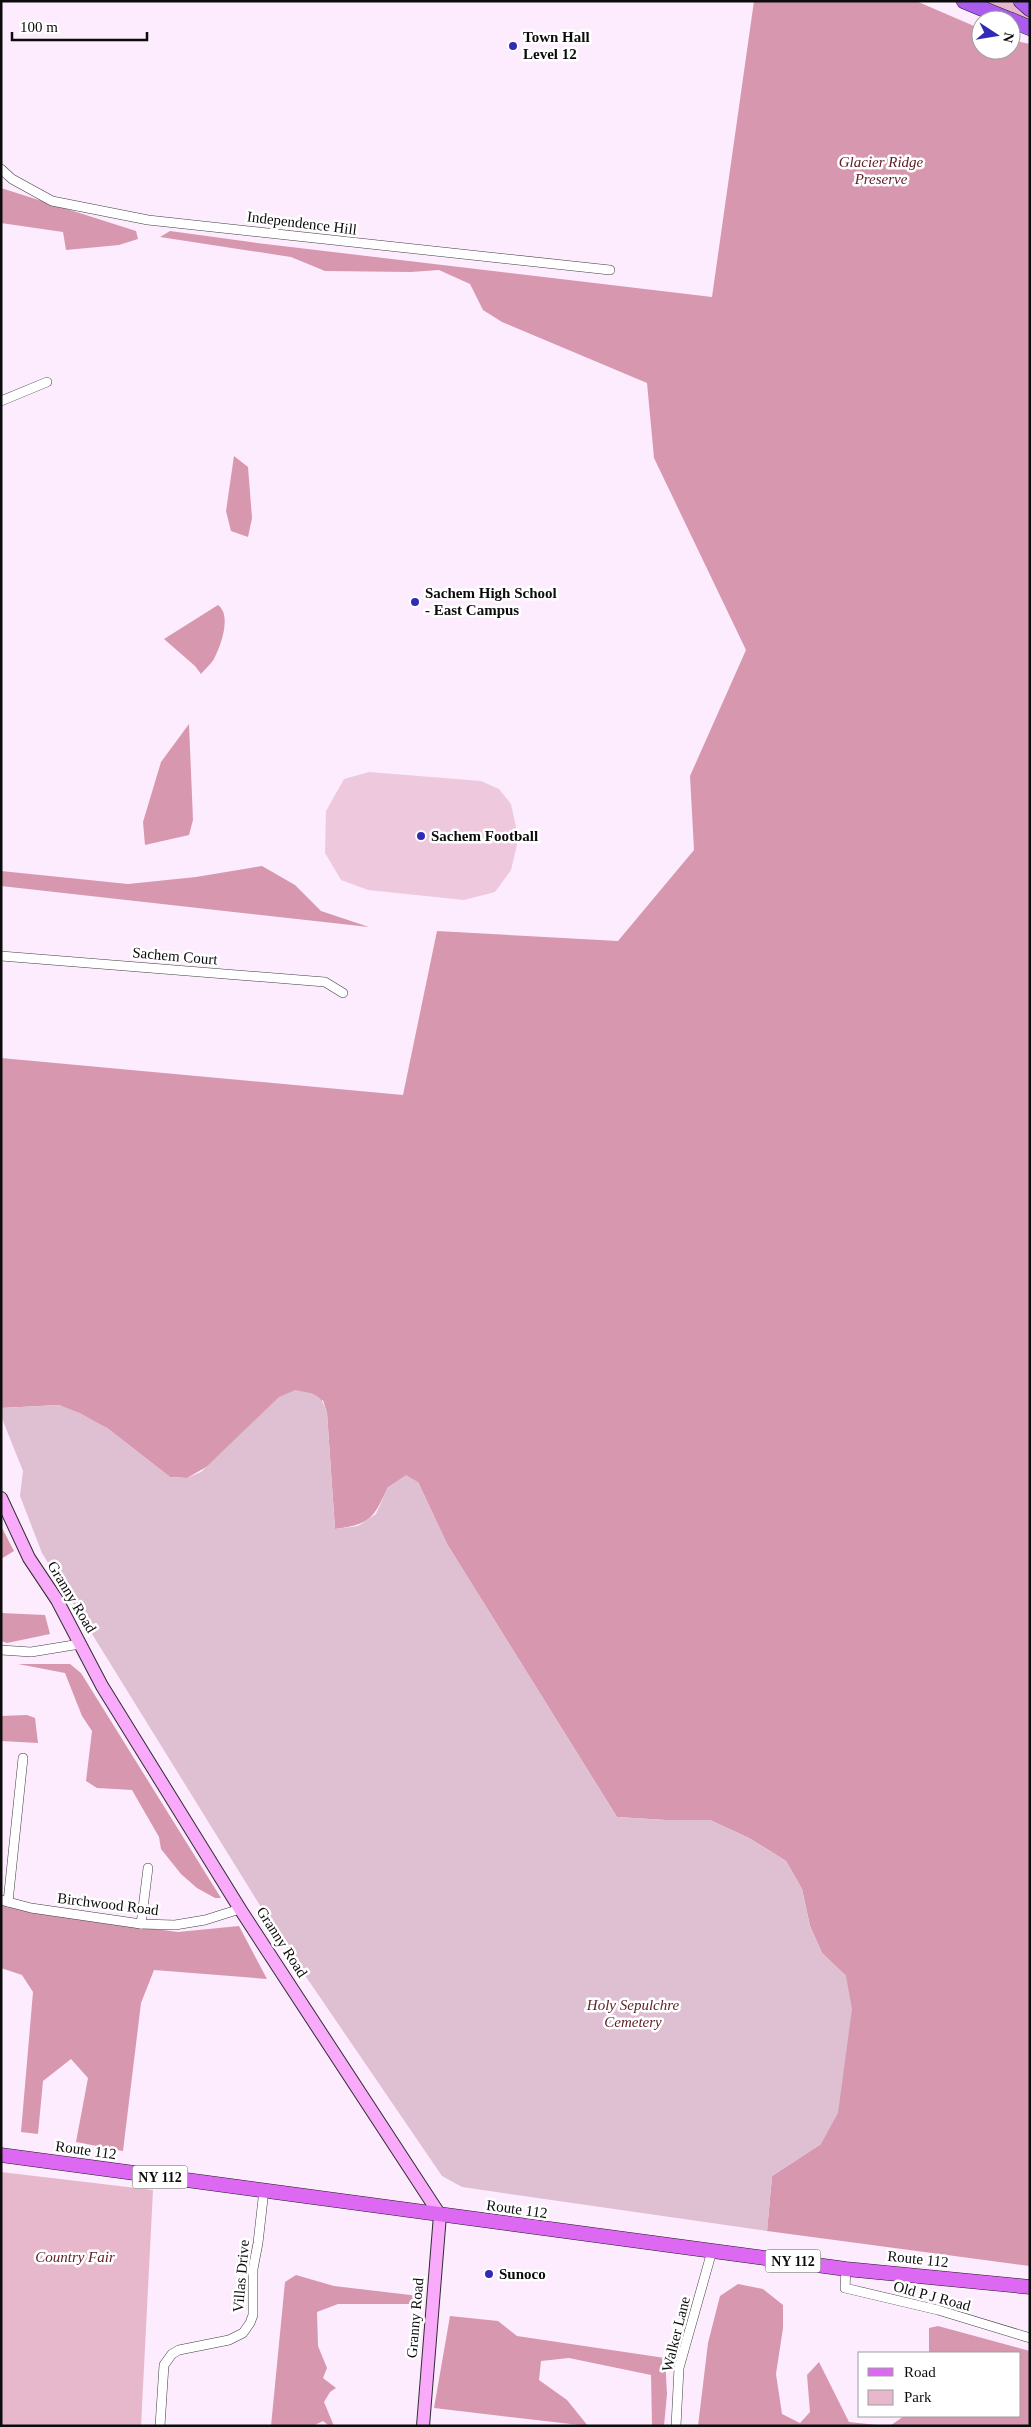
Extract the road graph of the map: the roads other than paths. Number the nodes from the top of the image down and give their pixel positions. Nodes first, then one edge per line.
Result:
1 (964, 1) edge
2 (1021, 1) edge
3 (1030, 9) edge
4 (986, 10) edge
5 (1, 169) edge
6 (610, 270) dead end
7 (47, 382) dead end
8 (1, 401) edge
9 (1, 956) edge
10 (343, 993) dead end
11 (1, 1498) edge
12 (80, 1644) junction
13 (1, 1650) edge
14 (23, 1758) dead end
15 (148, 1868) dead end
16 (5, 1901) edge
17 (240, 1909) junction
18 (141, 1924) junction
19 (1, 2155) edge
20 (264, 2190) junction
21 (440, 2215) junction
22 (712, 2251) junction
23 (846, 2268) junction
24 (1030, 2287) edge
25 (1030, 2338) edge
26 (160, 2426) edge
27 (423, 2426) edge
28 (676, 2426) edge

1 - 4 highway
2 - 3 highway
5 - 6 street, Independence Hill
7 - 8 street
9 - 10 street, Sachem Court
11 - 12 street, Granny Road
12 - 13 street
12 - 17 street, Granny Road
14 - 16 street
15 - 18 street
16 - 18 street, Birchwood Road
17 - 18 street, Birchwood Road
17 - 21 street, Granny Road
19 - 20 main road, Route 112 / NY 112
20 - 21 main road, Route 112 / NY 112
20 - 26 street, Villas Drive
21 - 22 main road, Route 112 / NY 112
21 - 27 street, Granny Road
22 - 23 main road, Route 112 / NY 112
22 - 28 street, Walker Lane
23 - 24 main road, Route 112 / NY 112
23 - 25 street, Old P J Road

